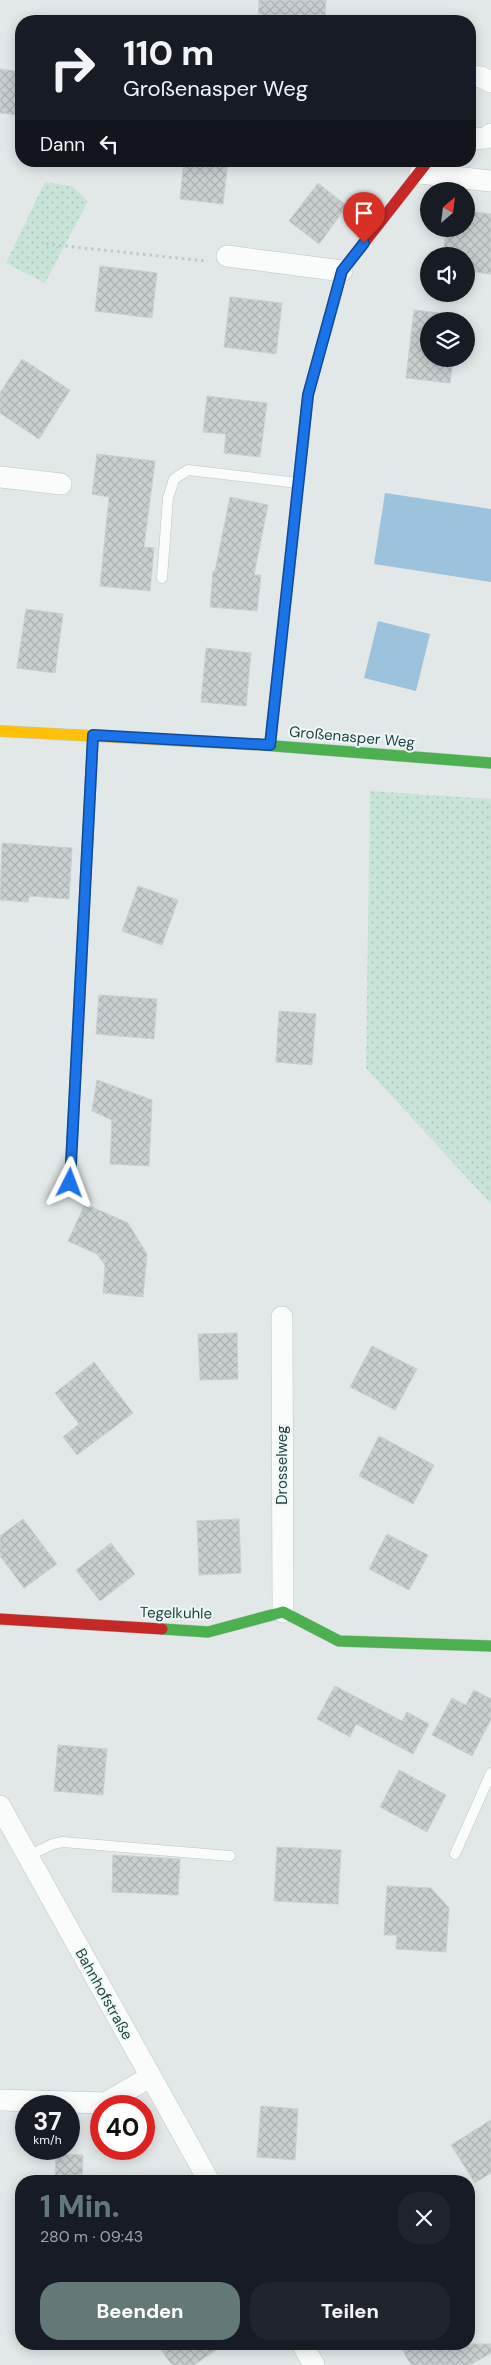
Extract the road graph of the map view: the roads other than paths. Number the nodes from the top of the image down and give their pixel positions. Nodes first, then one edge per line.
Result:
1 (476, 77) edge
2 (491, 82) edge
3 (491, 134) edge
4 (476, 139) edge
5 (424, 167) edge
6 (491, 181) edge
7 (227, 256) road end
8 (342, 271) junction
9 (0, 477) edge
10 (299, 483) junction
11 (61, 484) dead end
12 (162, 578) dead end
13 (0, 731) edge
14 (93, 735) junction
15 (270, 745) junction
16 (491, 763) edge
17 (70, 1183) dead end
18 (282, 1317) dead end
19 (283, 1612) junction
20 (0, 1619) edge
21 (491, 1646) edge
22 (491, 1773) edge
23 (0, 1806) edge
24 (455, 1854) dead end
25 (28, 1856) junction
26 (230, 1856) dead end
27 (150, 2077) junction
28 (0, 2100) edge
29 (206, 2175) edge
30 (305, 2350) edge
31 (314, 2365) edge

1 - 2 street
3 - 4 street
5 - 6 street
5 - 8 street
7 - 8 street
8 - 10 street
9 - 11 street
10 - 12 lane
10 - 15 street
13 - 14 street, Großenasper Weg
14 - 15 street, Großenasper Weg
14 - 17 street
15 - 16 street, Großenasper Weg
18 - 19 street, Drosselweg
19 - 20 street, Tegelkuhle
19 - 21 street
22 - 24 lane
23 - 25 street, Bahnhofstraße
25 - 26 lane
25 - 27 street, Bahnhofstraße
27 - 28 street
27 - 29 street, Bahnhofstraße
30 - 31 street

